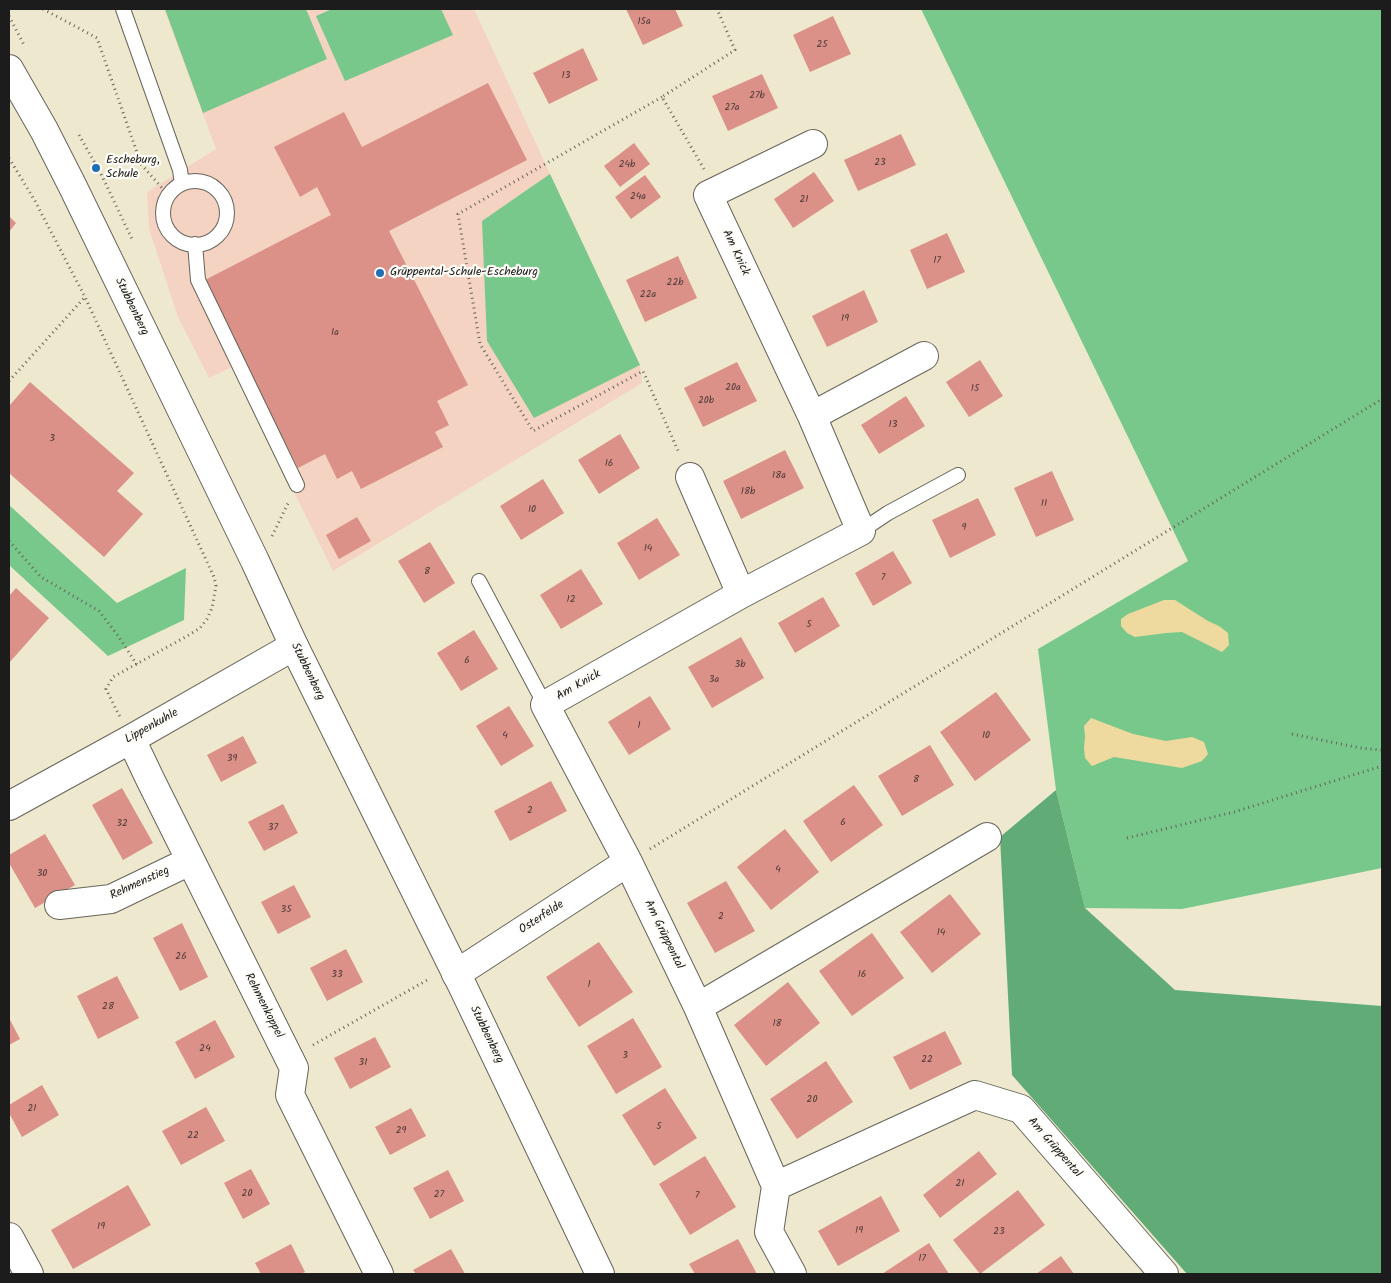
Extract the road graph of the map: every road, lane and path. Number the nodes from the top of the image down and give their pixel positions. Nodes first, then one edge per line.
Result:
1 (42, 9) edge
2 (123, 9) edge
3 (717, 9) edge
4 (9, 71) edge
5 (662, 97) junction
6 (813, 144) dead end
7 (9, 158) edge
8 (182, 184) junction
9 (716, 191) junction
10 (168, 196) junction
11 (195, 244) junction
12 (85, 297) junction
13 (924, 356) dead end
14 (9, 381) edge
15 (1382, 398) edge
16 (812, 416) junction
17 (958, 475) dead end
18 (690, 477) joint
19 (296, 484) joint
20 (861, 531) junction
21 (9, 540) edge
22 (255, 561) junction
23 (479, 581) dead end
24 (741, 594) junction
25 (294, 646) junction
26 (137, 665) junction
27 (545, 705) junction
28 (1292, 734) dead end
29 (131, 739) junction
30 (1382, 750) edge
31 (1382, 766) edge
32 (9, 806) edge
33 (987, 837) dead end
34 (1127, 838) dead end
35 (190, 860) junction
36 (628, 862) junction
37 (59, 905) dead end
38 (444, 976) junction
39 (698, 1007) junction
40 (294, 1068) junction
41 (776, 1186) junction
42 (379, 1274) edge
43 (600, 1274) edge
44 (792, 1274) edge
45 (1164, 1274) edge

1 - 10 path
2 - 8 lane
3 - 5 path
4 - 22 street, Stubbenberg
5 - 9 path
5 - 18 path
6 - 9 street
7 - 12 path
8 - 10 lane
8 - 11 lane
9 - 16 street, Am Knick
10 - 11 lane
11 - 19 lane
12 - 14 path
12 - 26 path
13 - 16 street
15 - 36 path
16 - 20 street, Am Knick
17 - 20 lane
18 - 24 street
19 - 22 path
20 - 24 street, Am Knick
21 - 26 path
22 - 25 street, Stubbenberg
23 - 27 lane
24 - 27 street, Am Knick
25 - 29 street, Lippenkuhle
25 - 38 street, Stubbenberg
26 - 29 path
27 - 36 street, Am Knick
28 - 30 path
29 - 32 street, Lippenkuhle
29 - 35 street, Rehmenkoppel
31 - 34 path
33 - 39 street
35 - 37 street, Rehmenstieg
35 - 40 street, Rehmenkoppel
36 - 38 street, Osterfelde
36 - 39 street, Am Grüppental
38 - 40 path
38 - 43 street, Stubbenberg
39 - 41 street, Am Grüppental
40 - 42 street
41 - 44 street
41 - 45 street, Am Grüppental

